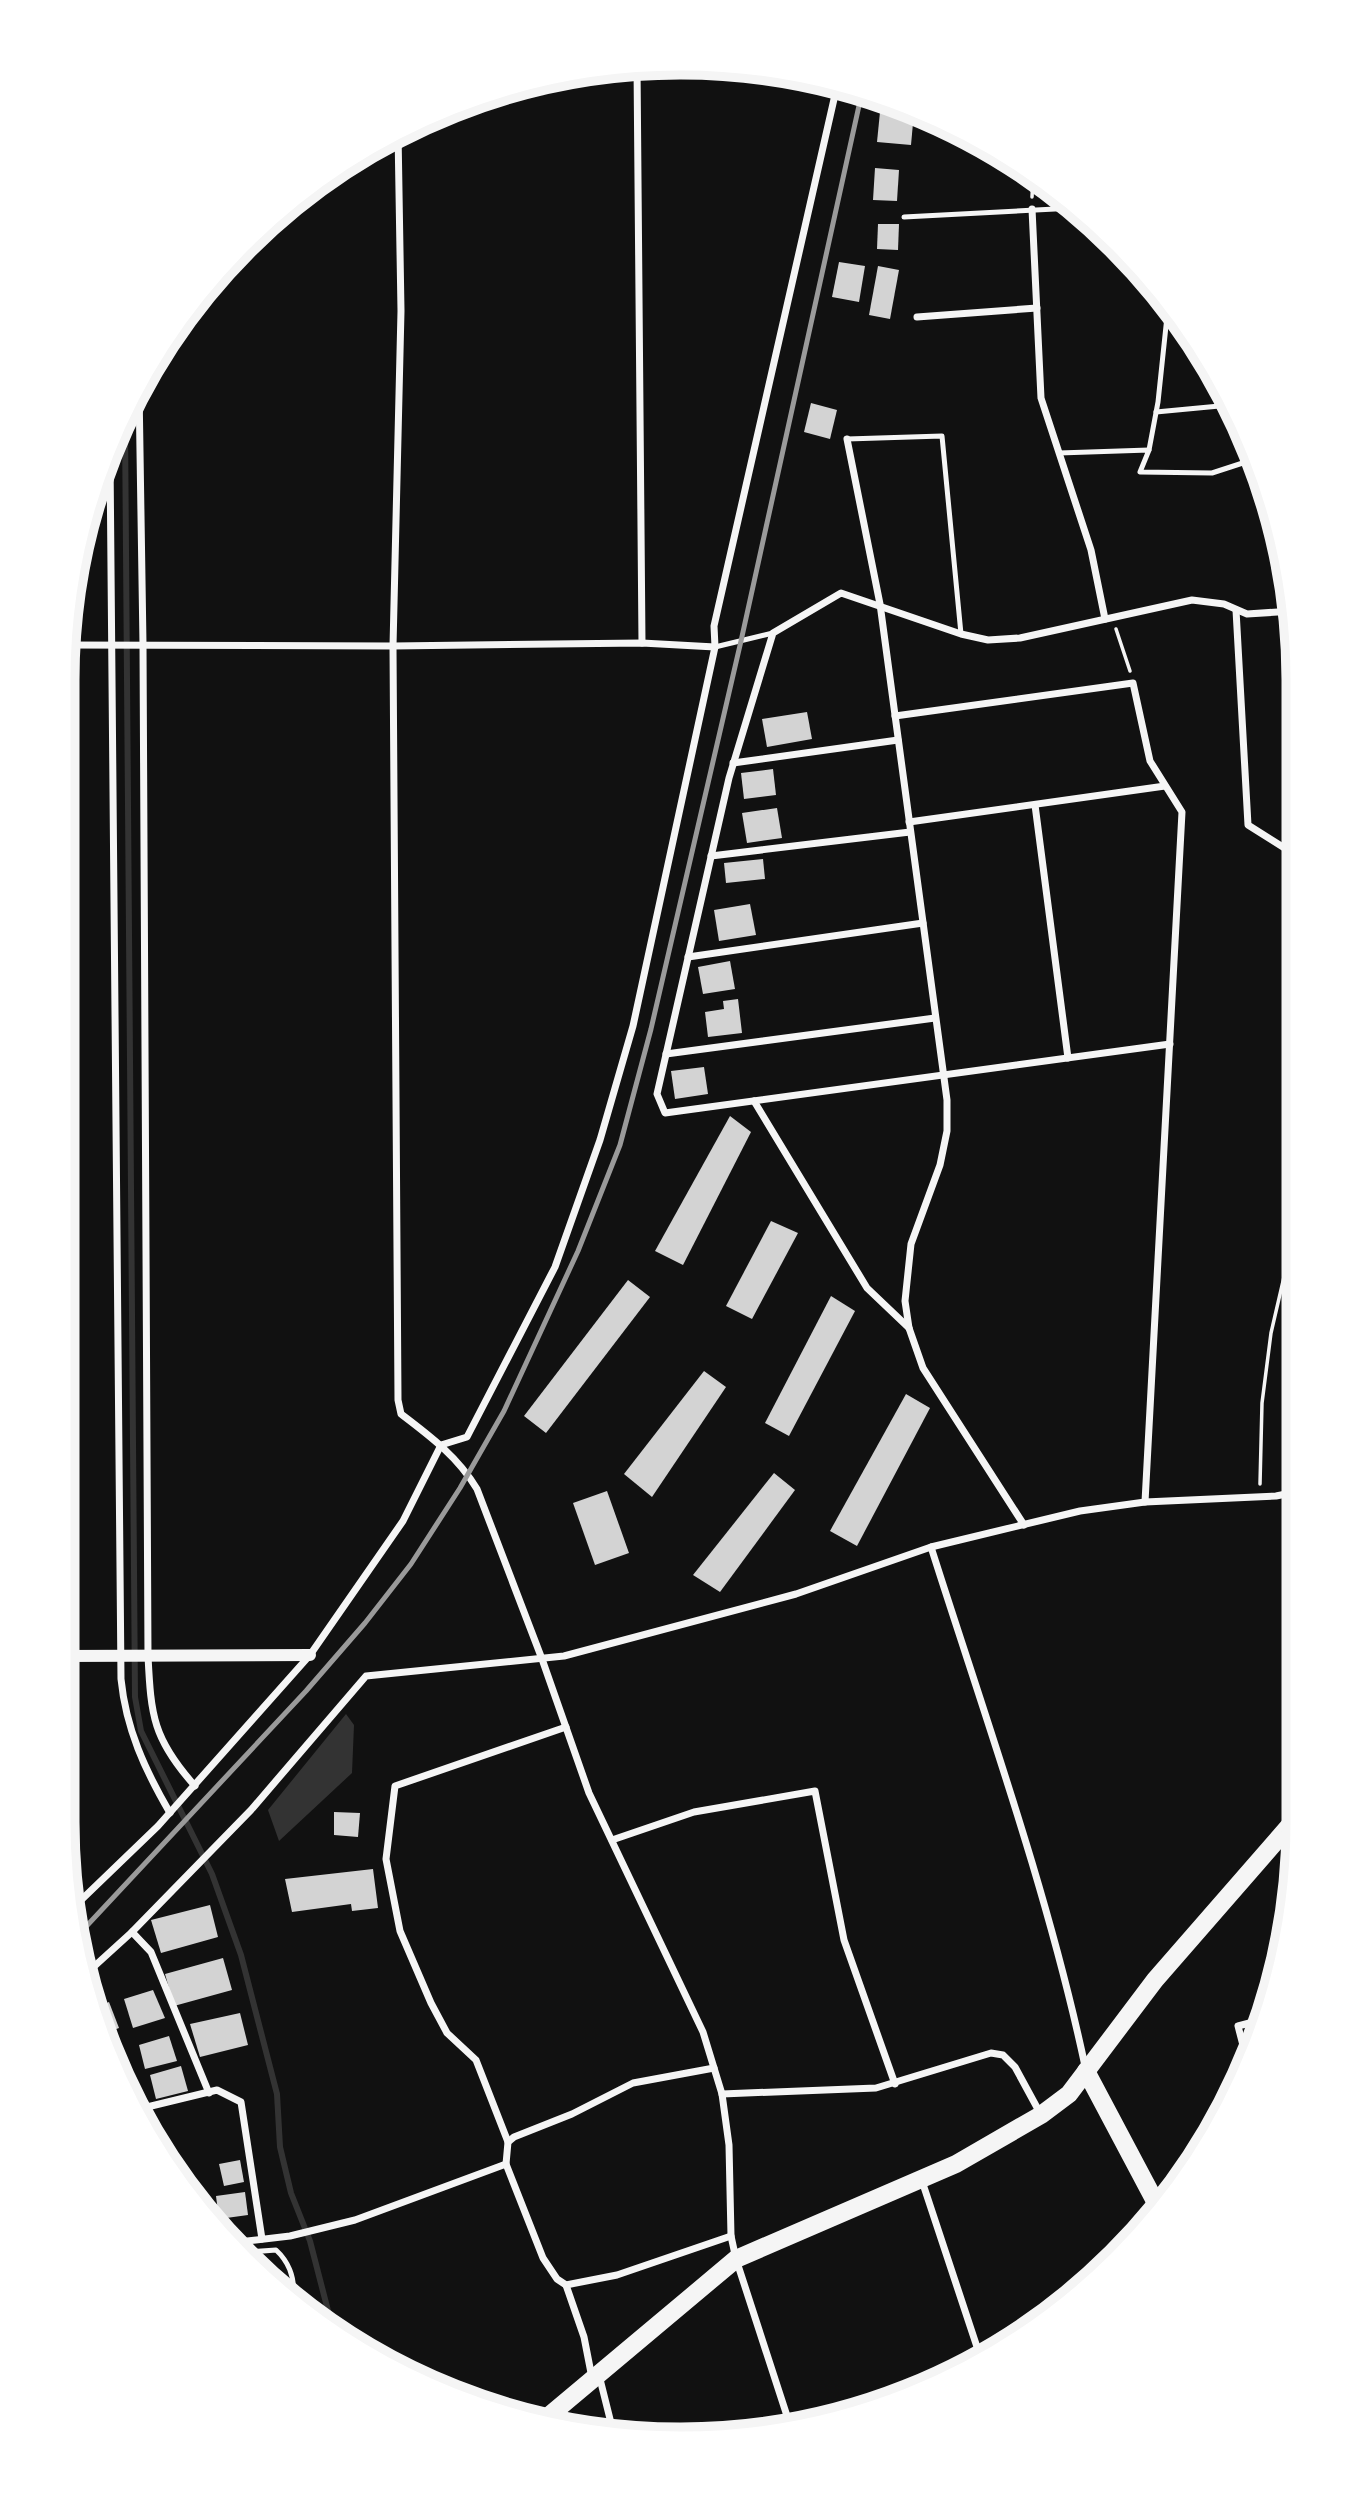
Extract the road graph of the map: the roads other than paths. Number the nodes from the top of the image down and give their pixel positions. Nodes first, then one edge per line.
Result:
1 (637, 77) edge
2 (835, 95) edge
3 (398, 146) edge
4 (1059, 208) edge
5 (1032, 209) junction
6 (904, 217) dead end
7 (1037, 309) junction
8 (918, 317) dead end
9 (1167, 320) edge
10 (1219, 406) edge
11 (139, 411) edge
12 (1156, 412) junction
13 (847, 439) joint
14 (1149, 450) junction
15 (1059, 453) junction
16 (1245, 462) edge
17 (111, 477) edge
18 (880, 604) junction
19 (1236, 610) junction
20 (1282, 612) edge
21 (1108, 618) junction
22 (773, 633) junction
23 (961, 634) junction
24 (642, 643) junction
25 (115, 644) junction
26 (139, 644) junction
27 (77, 645) edge
28 (393, 646) junction
29 (715, 647) junction
30 (895, 716) junction
31 (898, 740) junction
32 (733, 763) junction
33 (1165, 786) junction
34 (1035, 805) junction
35 (909, 822) junction
36 (910, 832) junction
37 (1286, 849) edge
38 (711, 856) junction
39 (923, 923) junction
40 (688, 957) junction
41 (935, 1018) junction
42 (1170, 1044) junction
43 (666, 1054) junction
44 (1068, 1058) junction
45 (944, 1076) junction
46 (754, 1101) junction
47 (909, 1328) junction
48 (441, 1445) junction
49 (1286, 1493) edge
50 (1145, 1502) junction
51 (1024, 1525) junction
52 (931, 1547) junction
53 (122, 1655) junction
54 (310, 1655) junction
55 (75, 1656) edge
56 (148, 1656) junction
57 (542, 1659) junction
58 (566, 1727) junction
59 (195, 1786) junction
60 (172, 1810) junction
61 (1286, 1830) edge
62 (612, 1840) junction
63 (80, 1901) edge
64 (132, 1932) junction
65 (93, 1967) edge
66 (1252, 2022) edge
67 (1243, 2046) edge
68 (714, 2068) junction
69 (1086, 2071) junction
70 (895, 2084) junction
71 (209, 2092) junction
72 (722, 2094) junction
73 (147, 2107) edge
74 (1041, 2115) junction
75 (508, 2142) junction
76 (506, 2164) junction
77 (921, 2178) junction
78 (1154, 2199) edge
79 (731, 2236) junction
80 (262, 2239) junction
81 (245, 2241) edge
82 (256, 2252) edge
83 (736, 2259) junction
84 (566, 2285) junction
85 (294, 2287) edge
86 (978, 2349) edge
87 (596, 2376) junction
88 (553, 2413) edge
89 (787, 2417) edge
90 (611, 2423) edge

1 - 24 street
2 - 29 street
3 - 28 street
4 - 5 lane
5 - 6 lane
5 - 7 street
7 - 8 street
7 - 15 street
9 - 12 lane
10 - 12 lane
11 - 26 street
12 - 14 lane
13 - 18 street
13 - 23 lane
14 - 15 lane
14 - 16 lane
15 - 21 street
17 - 25 street
18 - 22 street
18 - 23 street
18 - 30 street
19 - 20 street
19 - 21 street
19 - 37 street
21 - 23 street
22 - 29 lane
22 - 32 street
24 - 28 street
24 - 29 street
25 - 26 street
25 - 27 street
25 - 53 street
26 - 28 street
26 - 56 street
28 - 48 street
29 - 48 street
30 - 31 street
30 - 33 street
31 - 32 street
31 - 35 street
32 - 38 street
33 - 34 street
33 - 42 street
34 - 35 street
34 - 44 street
35 - 36 street
36 - 38 street
36 - 39 street
38 - 40 street
39 - 40 street
39 - 41 street
40 - 43 street
41 - 43 street
41 - 45 street
42 - 44 street
42 - 50 street
43 - 46 street
44 - 45 street
45 - 46 street
45 - 47 street
46 - 47 street
47 - 51 street
48 - 54 street
48 - 57 street
49 - 50 street
50 - 51 street
51 - 52 street
52 - 57 street
52 - 69 street
53 - 55 street
53 - 56 street
53 - 60 street
54 - 56 street
54 - 59 street
56 - 59 street
57 - 58 street
57 - 64 street
58 - 62 street
58 - 75 street
59 - 60 street
60 - 63 street
61 - 69 main road
62 - 68 street
62 - 70 street
64 - 65 street
64 - 71 street
66 - 67 street
68 - 72 street
68 - 75 street
69 - 74 main road
69 - 78 main road
70 - 72 street
70 - 74 street
71 - 73 street
71 - 80 street
72 - 79 street
74 - 77 main road
75 - 76 street
76 - 80 street
76 - 84 street
77 - 83 main road
77 - 86 street
79 - 83 street
79 - 84 street
80 - 81 street
82 - 85 lane
83 - 87 main road
83 - 89 street
84 - 87 street
87 - 88 main road
87 - 90 street

